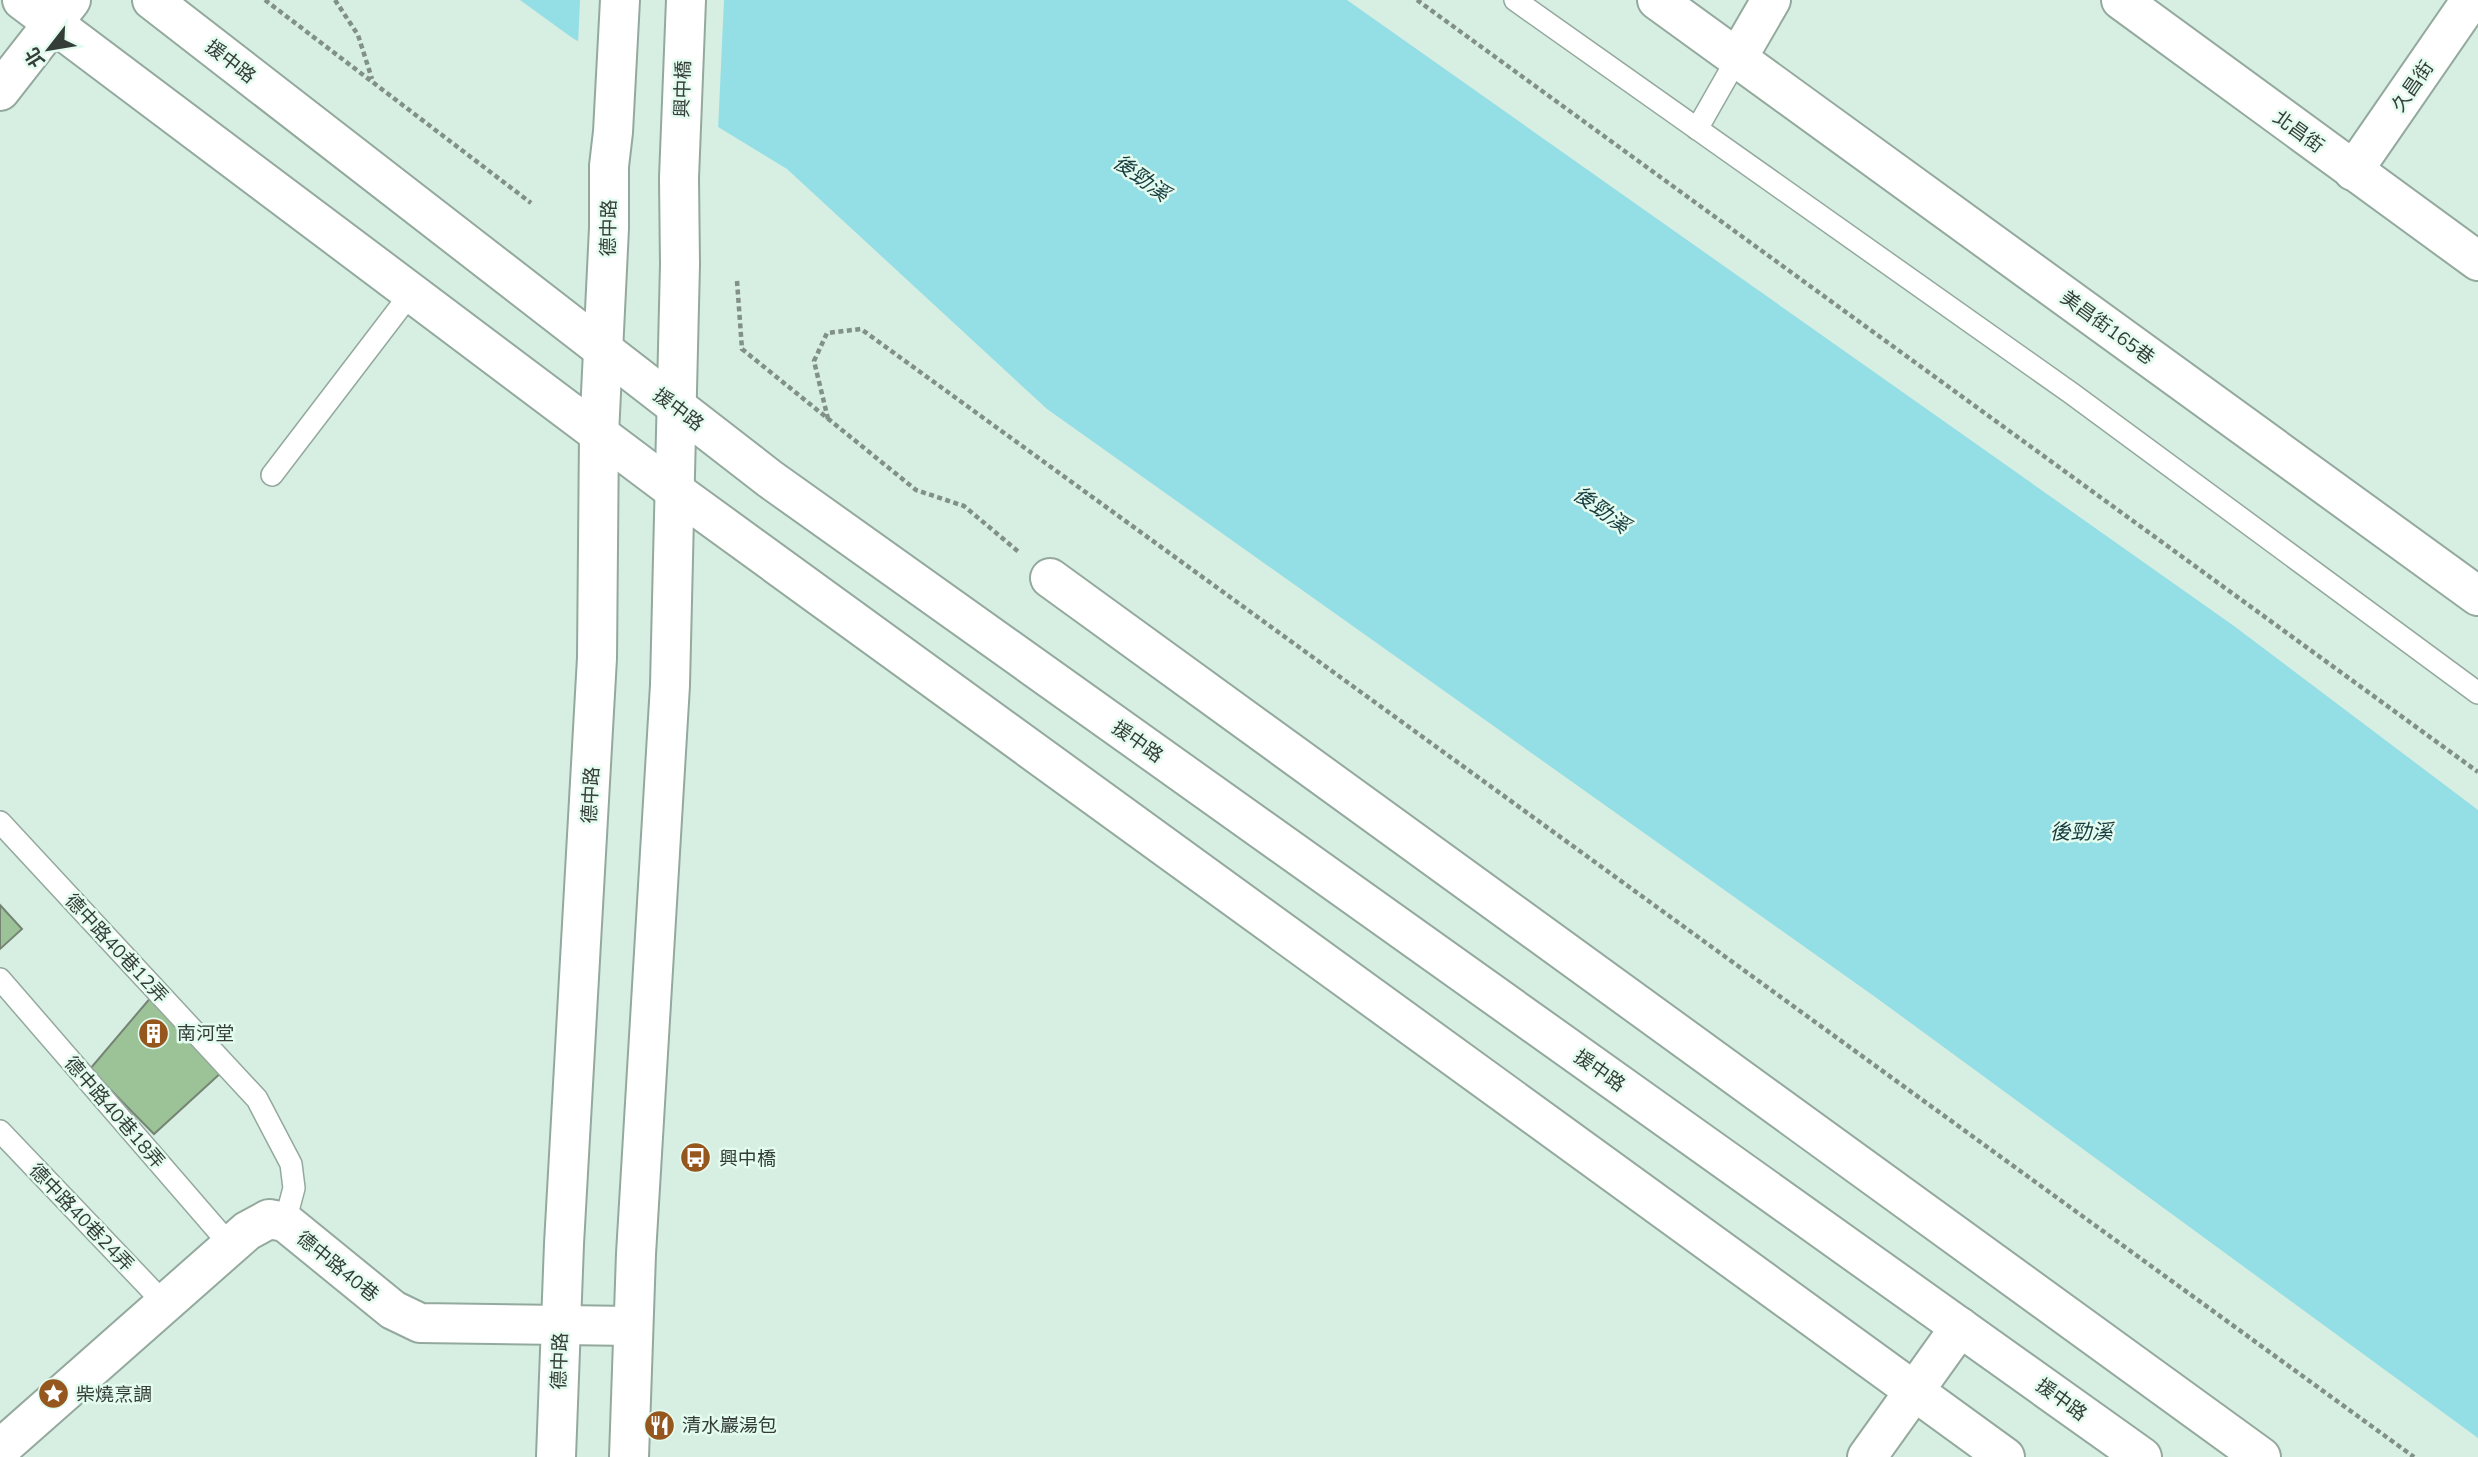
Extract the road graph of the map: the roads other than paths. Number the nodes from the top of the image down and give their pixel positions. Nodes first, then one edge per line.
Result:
1 (23, 0) edge
2 (152, 0) edge
3 (620, 0) edge
4 (686, 0) edge
5 (1515, 0) edge
6 (1657, 0) edge
7 (1771, 0) edge
8 (2121, 0) edge
9 (2471, 0) edge
10 (61, 12) edge
11 (1738, 57) junction
12 (0, 90) edge
13 (1697, 129) junction
14 (2353, 171) junction
15 (2478, 261) edge
16 (411, 293) junction
17 (604, 351) junction
18 (677, 407) junction
19 (599, 434) junction
20 (272, 475) dead end
21 (675, 491) junction
22 (1050, 578) road end
23 (2478, 596) edge
24 (2478, 693) edge
25 (0, 822) edge
26 (0, 979) edge
27 (0, 1130) edge
28 (285, 1222) junction
29 (231, 1246) junction
30 (165, 1304) junction
31 (560, 1325) junction
32 (633, 1326) junction
33 (1960, 1326) junction
34 (1914, 1392) junction
35 (0, 1449) edge
36 (556, 1457) edge
37 (629, 1457) edge
38 (1867, 1457) edge
39 (2005, 1457) edge
40 (2142, 1457) edge
41 (2261, 1457) edge

1 - 10 street
2 - 17 street, 援中路
3 - 17 street, 德中路
4 - 18 street, 興中橋
5 - 13 lane
6 - 11 street, 美昌街165巷
7 - 11 street
8 - 14 street, 北昌街
9 - 14 street, 久昌街
10 - 12 street
10 - 16 street
11 - 13 lane
11 - 23 street, 美昌街165巷
13 - 24 lane
14 - 15 street, 北昌街
16 - 19 street
16 - 20 lane
17 - 18 street, 援中路
17 - 19 street, 德中路
18 - 21 street
18 - 33 street, 援中路
19 - 21 street
19 - 31 street, 德中路
21 - 32 street
21 - 34 street
22 - 41 street
25 - 28 lane, 德中路40巷12弄
26 - 29 lane, 德中路40巷18弄
27 - 30 lane, 德中路40巷24弄
28 - 29 street, 德中路40巷
28 - 31 street, 德中路40巷
29 - 30 street, 德中路40巷
30 - 35 street, 德中路40巷
31 - 32 street, 德中路40巷
31 - 36 street, 德中路
32 - 37 street
33 - 34 street
33 - 40 street, 援中路
34 - 38 street
34 - 39 street

